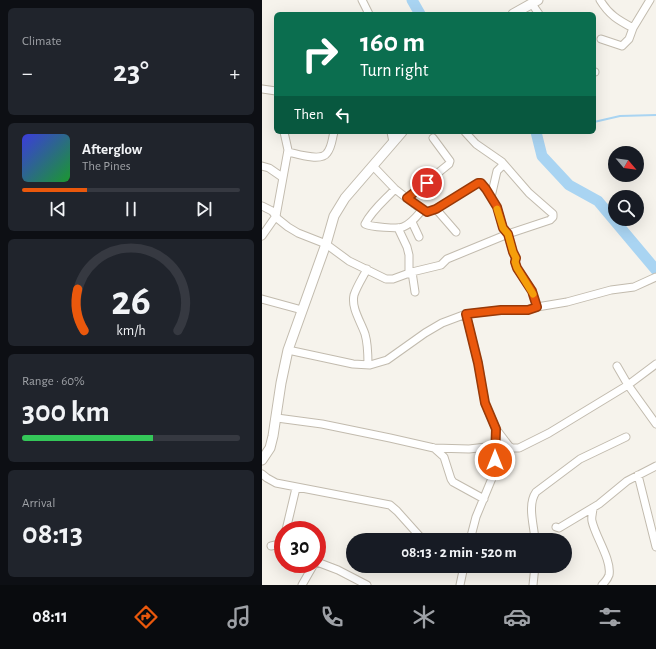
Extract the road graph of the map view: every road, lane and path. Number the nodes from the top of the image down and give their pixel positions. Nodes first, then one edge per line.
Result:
1 (362, 0) edge
2 (600, 0) edge
3 (650, 0) edge
4 (536, 1) edge
5 (368, 12) edge
6 (517, 12) edge
7 (539, 12) edge
8 (633, 28) junction
9 (601, 39) dead end
10 (262, 89) edge
11 (274, 92) edge
12 (284, 134) edge
13 (334, 134) edge
14 (391, 134) edge
15 (400, 134) edge
16 (467, 134) edge
17 (433, 138) dead end
18 (393, 142) junction
19 (288, 152) junction
20 (502, 162) junction
21 (262, 166) edge
22 (373, 166) junction
23 (282, 176) junction
24 (395, 189) junction
25 (491, 197) junction
26 (407, 198) junction
27 (262, 206) edge
28 (436, 209) junction
29 (422, 210) junction
30 (276, 216) junction
31 (412, 222) junction
32 (398, 228) junction
33 (456, 232) dead end
34 (508, 234) junction
35 (262, 236) edge
36 (419, 237) dead end
37 (326, 244) junction
38 (367, 269) junction
39 (411, 273) junction
40 (656, 277) edge
41 (415, 292) dead end
42 (262, 299) edge
43 (537, 307) junction
44 (302, 310) junction
45 (466, 314) junction
46 (288, 350) junction
47 (656, 364) edge
48 (368, 365) junction
49 (617, 366) dead end
50 (628, 385) junction
51 (277, 418) junction
52 (656, 424) edge
53 (496, 429) junction
54 (626, 437) dead end
55 (494, 446) junction
56 (434, 448) junction
57 (262, 460) edge
58 (656, 466) edge
59 (262, 474) edge
60 (638, 475) junction
61 (296, 488) junction
62 (484, 499) junction
63 (593, 508) junction
64 (288, 521) edge
65 (556, 527) dead end
66 (417, 533) edge
67 (472, 533) edge
68 (534, 533) edge
69 (274, 545) edge
70 (271, 546) dead end
71 (656, 547) edge
72 (326, 565) edge
73 (309, 573) edge
74 (463, 573) edge
75 (534, 573) edge
76 (302, 585) edge
77 (367, 585) edge
78 (460, 585) edge
79 (533, 585) edge
80 (602, 585) edge

1 - 5 street
2 - 8 street
3 - 8 street
4 - 6 street
4 - 7 street
8 - 9 street
10 - 11 street
12 - 19 street
13 - 19 street
14 - 18 street
15 - 18 street
16 - 20 street
17 - 26 street
18 - 22 street
19 - 23 street
20 - 25 street
20 - 34 street
21 - 23 street
22 - 24 street
22 - 37 street
23 - 30 street
24 - 26 street
24 - 32 street
25 - 28 street
25 - 34 street
26 - 29 street
27 - 30 street
28 - 29 street
28 - 33 street
29 - 31 street
30 - 35 street
30 - 37 street
31 - 32 street
31 - 36 street
32 - 39 street
34 - 39 street
34 - 43 street
37 - 38 street
37 - 44 street
38 - 39 street
38 - 48 street
39 - 41 street
40 - 43 street
42 - 44 street
43 - 45 street
44 - 46 street
45 - 48 street
45 - 53 street
46 - 48 street
46 - 51 street
47 - 50 street
49 - 50 street
50 - 52 street
50 - 53 street
51 - 56 street
51 - 57 street
53 - 55 street
54 - 68 street
55 - 56 street
55 - 62 street
56 - 62 street
58 - 60 street
59 - 61 street
60 - 63 street
60 - 71 street
61 - 64 street
61 - 66 street
62 - 67 street
63 - 65 street
63 - 80 street
69 - 70 street
72 - 77 street
73 - 76 street
74 - 78 street
75 - 79 street

